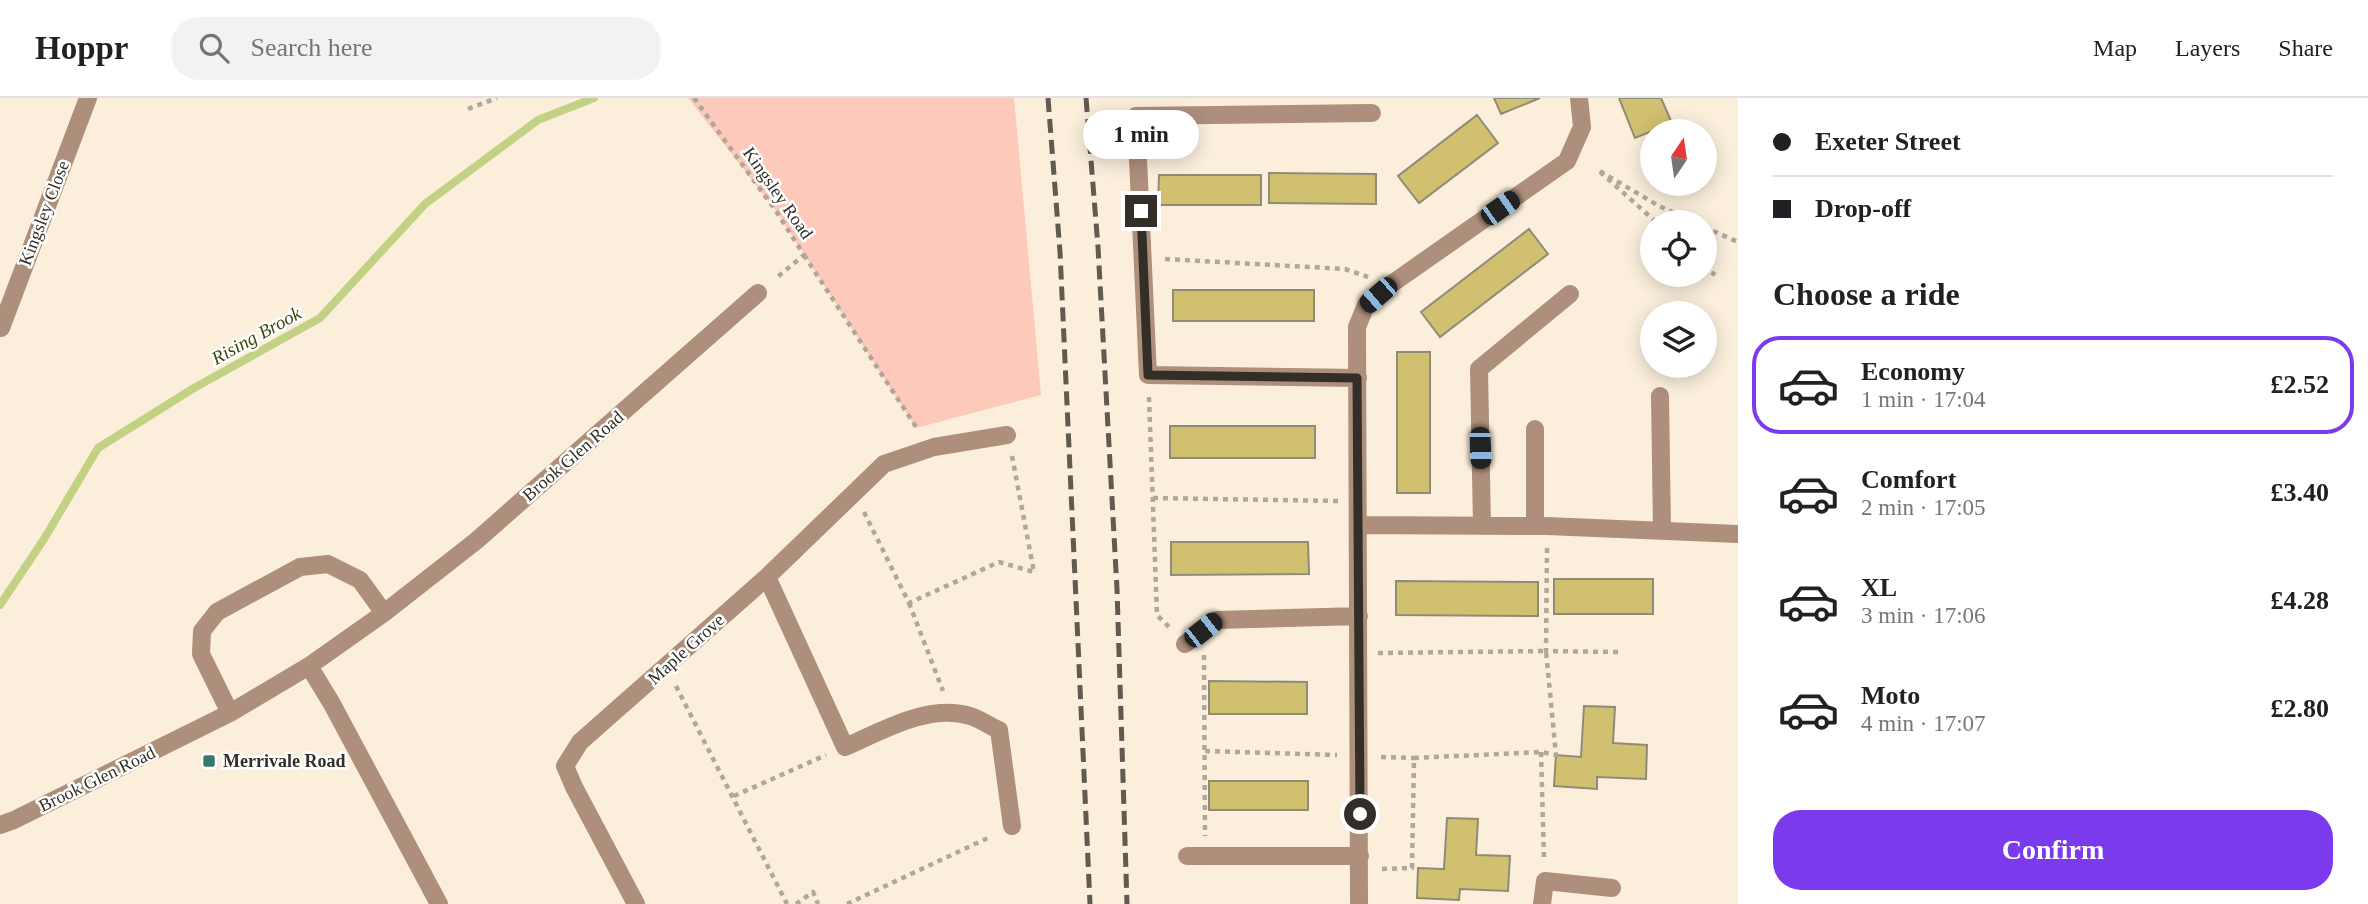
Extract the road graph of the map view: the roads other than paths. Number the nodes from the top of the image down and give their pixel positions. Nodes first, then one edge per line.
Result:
1 (88, 98) edge
2 (1579, 98) edge
3 (1372, 113) dead end
4 (758, 293) road end
5 (1570, 294) dead end
6 (1, 328) edge
7 (1357, 378) junction
8 (1660, 396) dead end
9 (1535, 429) dead end
10 (1007, 435) road end
11 (1359, 525) junction
12 (1482, 526) junction
13 (1541, 526) junction
14 (1662, 531) junction
15 (1738, 534) edge
16 (767, 577) junction
17 (383, 613) junction
18 (1359, 616) junction
19 (1185, 643) road end
20 (309, 666) junction
21 (230, 713) junction
22 (0, 825) edge
23 (1012, 826) road end
24 (1196, 856) road end
25 (1360, 863) junction
26 (1612, 888) dead end
27 (439, 904) edge
28 (636, 904) edge
29 (1359, 904) edge
30 (1542, 904) edge

1 - 6 street, Kingsley Close
2 - 7 street
3 - 7 street
4 - 17 street, Brook Glen Road
5 - 12 street
7 - 11 street
8 - 14 street
9 - 13 street
10 - 16 street, Maple Grove
11 - 12 street
11 - 18 street
12 - 13 street
13 - 14 street
14 - 15 street
16 - 23 street
16 - 28 street, Maple Grove
17 - 20 street, Brook Glen Road
17 - 21 street
18 - 19 street
18 - 25 street
20 - 21 street, Brook Glen Road
20 - 27 street
21 - 22 street, Brook Glen Road
24 - 25 street
25 - 29 street
26 - 30 street

